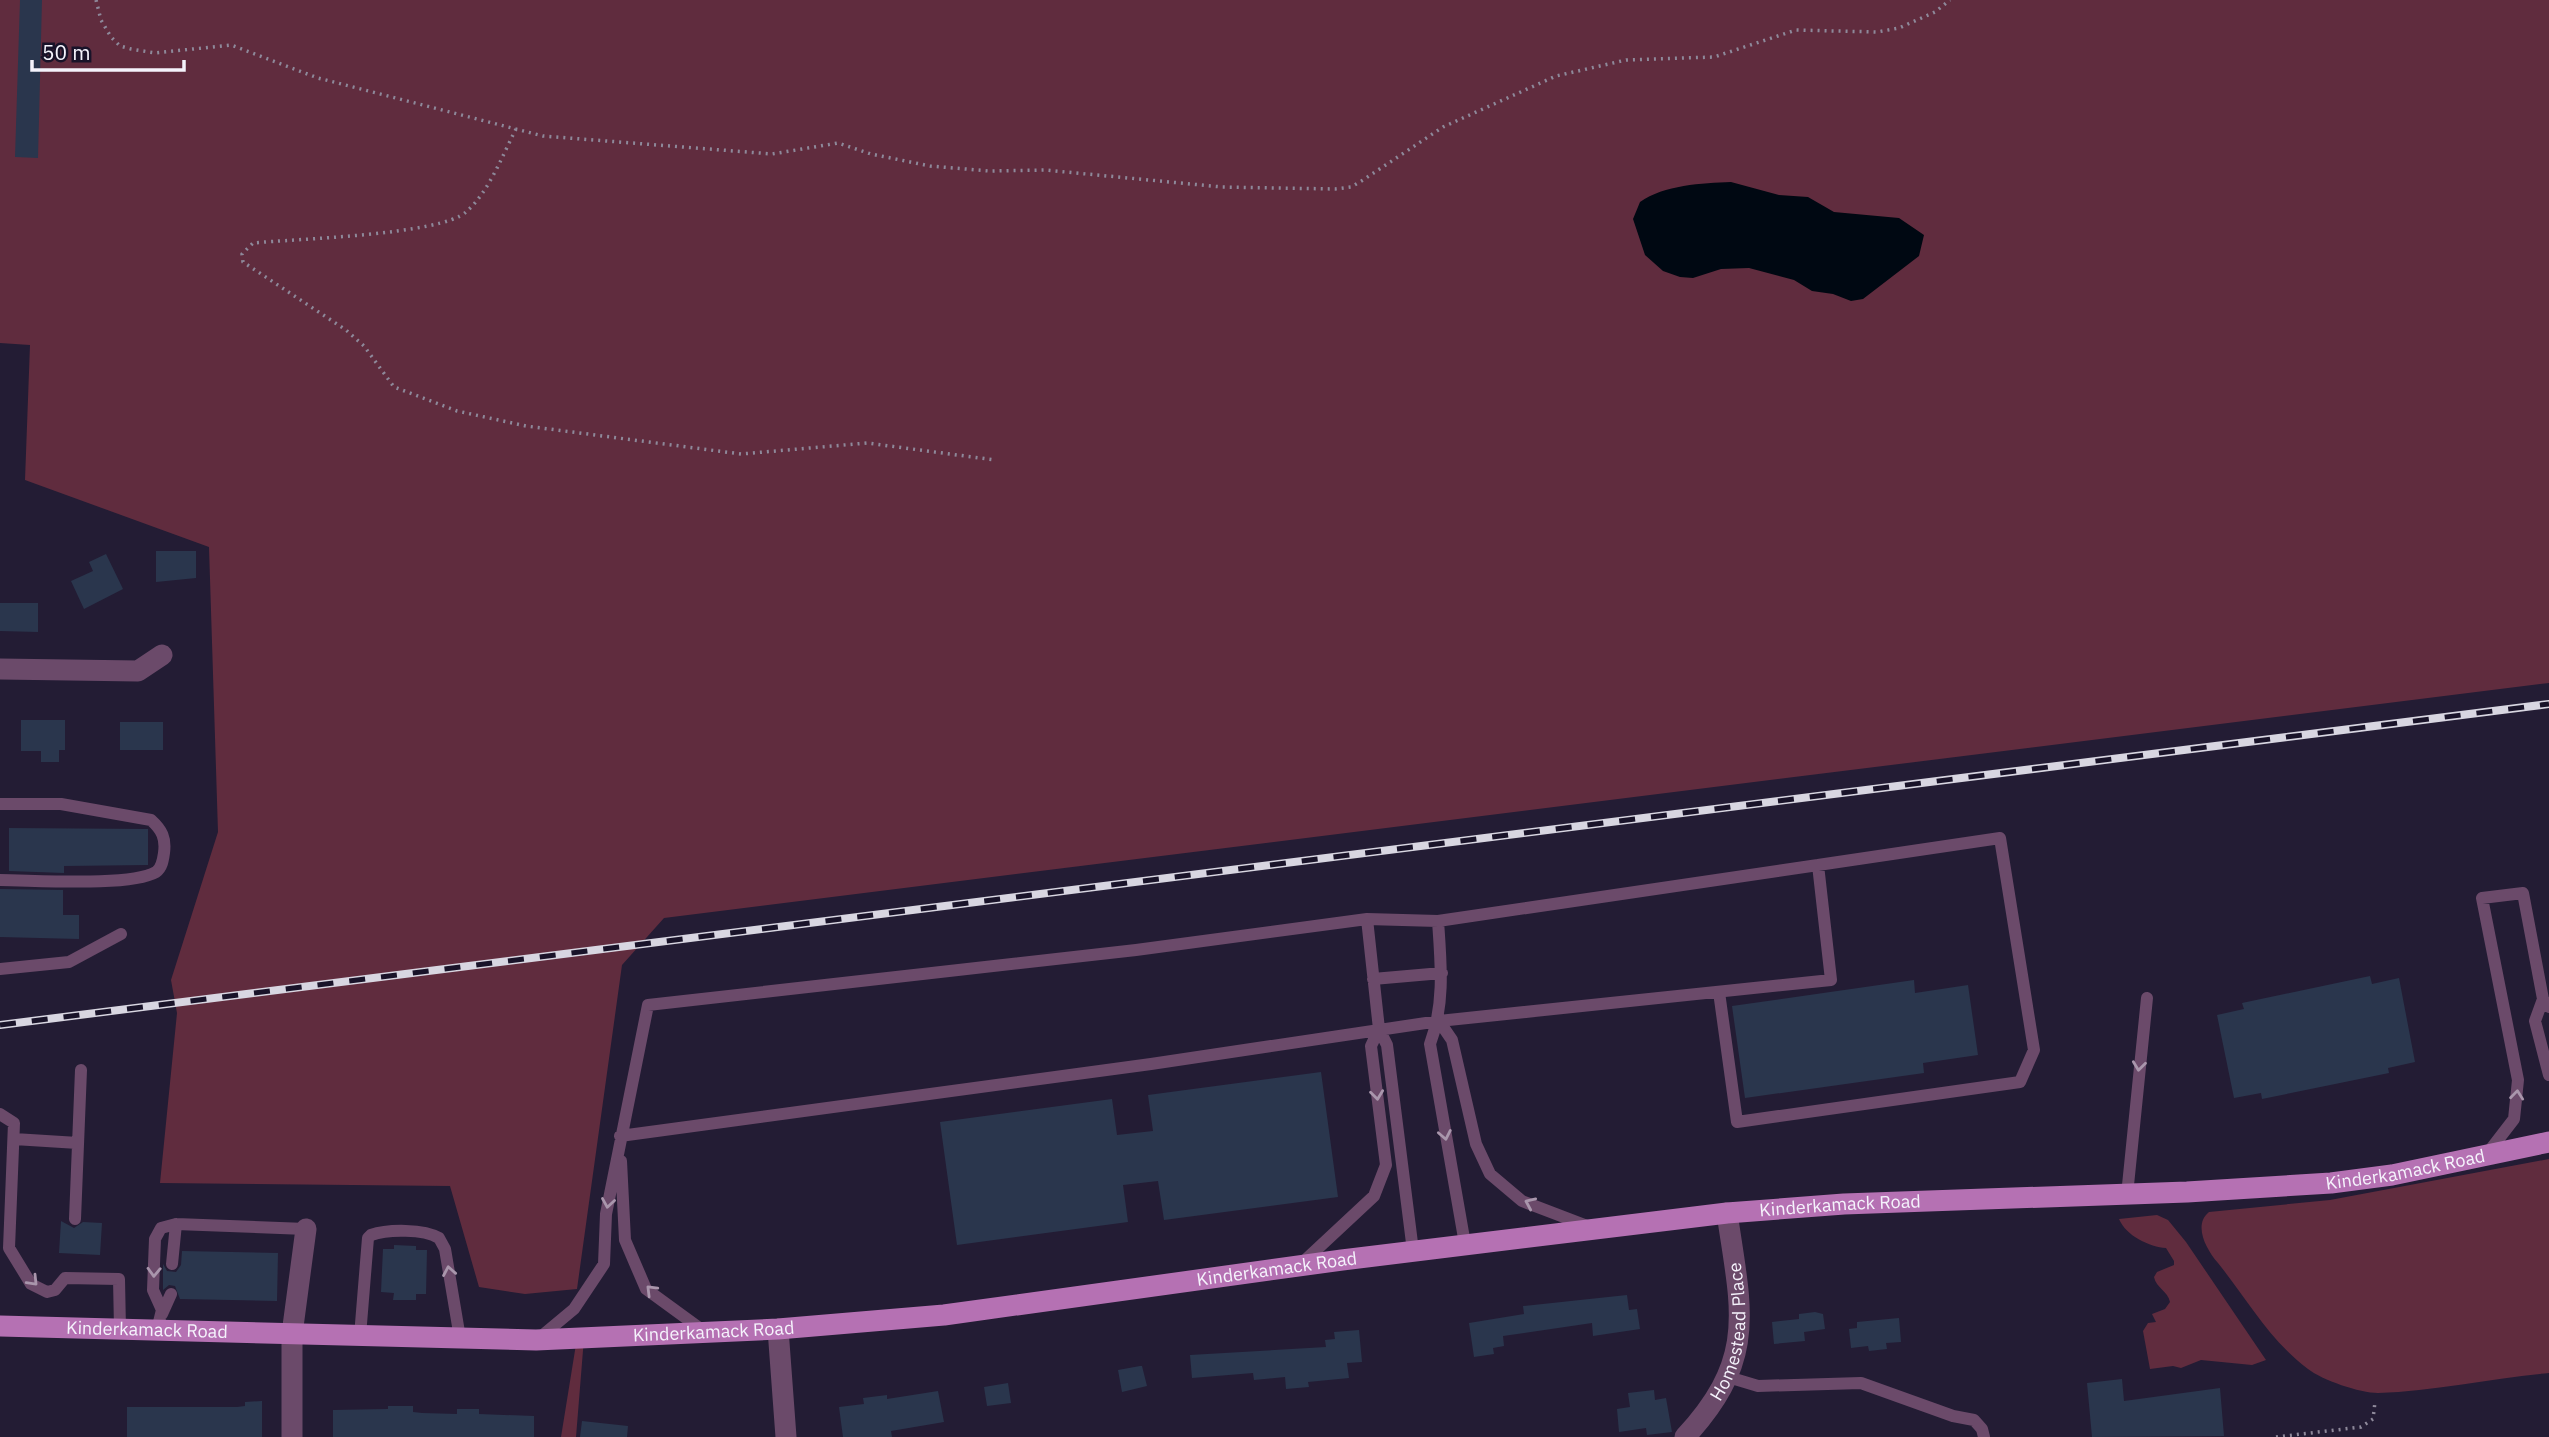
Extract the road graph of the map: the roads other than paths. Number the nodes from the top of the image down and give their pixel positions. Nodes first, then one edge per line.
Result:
1 (162, 655) dead end
2 (0, 669) edge
3 (0, 804) edge
4 (1818, 865) junction
5 (0, 880) edge
6 (1367, 919) junction
7 (1438, 921) junction
8 (121, 934) dead end
9 (0, 969) edge
10 (1442, 973) junction
11 (1373, 979) junction
12 (1719, 992) junction
13 (2147, 998) dead end
14 (2546, 1003) edge
15 (1439, 1021) junction
16 (1379, 1029) junction
17 (81, 1070) dead end
18 (2549, 1075) edge
19 (0, 1114) edge
20 (620, 1136) junction
21 (14, 1139) junction
22 (2549, 1142) edge
23 (78, 1143) junction
24 (2487, 1154) junction
25 (2127, 1195) junction
26 (1727, 1213) junction
27 (75, 1219) dead end
28 (176, 1224) junction
29 (1594, 1228) junction
30 (306, 1229) joint
31 (1465, 1244) junction
32 (5, 1248) edge
33 (1413, 1251) junction
34 (172, 1264) dead end
35 (1299, 1266) junction
36 (171, 1294) dead end
37 (159, 1322) junction
38 (0, 1326) edge
39 (120, 1329) junction
40 (778, 1329) junction
41 (705, 1332) junction
42 (292, 1334) junction
43 (360, 1336) junction
44 (460, 1338) junction
45 (536, 1340) junction
46 (1728, 1377) junction
47 (292, 1437) edge
48 (786, 1437) edge
49 (1685, 1437) edge
50 (1984, 1437) edge

1 - 2 street
3 - 5 lane
4 - 7 lane
4 - 12 lane
4 - 12 lane
6 - 7 lane
6 - 11 lane
6 - 20 lane
7 - 10 lane
8 - 9 lane
10 - 11 lane
10 - 15 lane
11 - 16 lane
12 - 15 lane
13 -> 25 lane
14 - 18 lane
24 -> 14 lane
15 - 16 lane
29 -> 15 lane
15 -> 31 lane
16 - 20 lane
16 - 33 lane
16 -> 35 lane
17 - 23 lane
19 - 21 lane
41 -> 20 lane
20 -> 45 lane
21 - 23 lane
21 - 32 lane
22 - 24 main road, Kinderkamack Road
23 - 27 lane
24 - 25 main road, Kinderkamack Road
25 - 26 main road, Kinderkamack Road
26 - 29 main road, Kinderkamack Road
26 - 46 street, Homestead Place
28 - 30 lane
28 - 34 lane
28 -> 37 lane
29 - 31 main road, Kinderkamack Road
30 - 42 street
31 - 33 main road, Kinderkamack Road
32 -> 39 lane
33 - 35 main road, Kinderkamack Road
35 - 40 main road, Kinderkamack Road
36 - 37 lane
37 - 39 main road, Kinderkamack Road
37 - 42 main road, Kinderkamack Road
38 - 39 main road, Kinderkamack Road
40 - 41 main road, Kinderkamack Road
40 - 48 street
41 - 45 main road, Kinderkamack Road
42 - 43 main road, Kinderkamack Road
42 - 47 street
43 - 44 main road, Kinderkamack Road
44 -> 43 lane
44 - 45 main road, Kinderkamack Road
46 - 49 street, Homestead Place
46 - 50 lane

